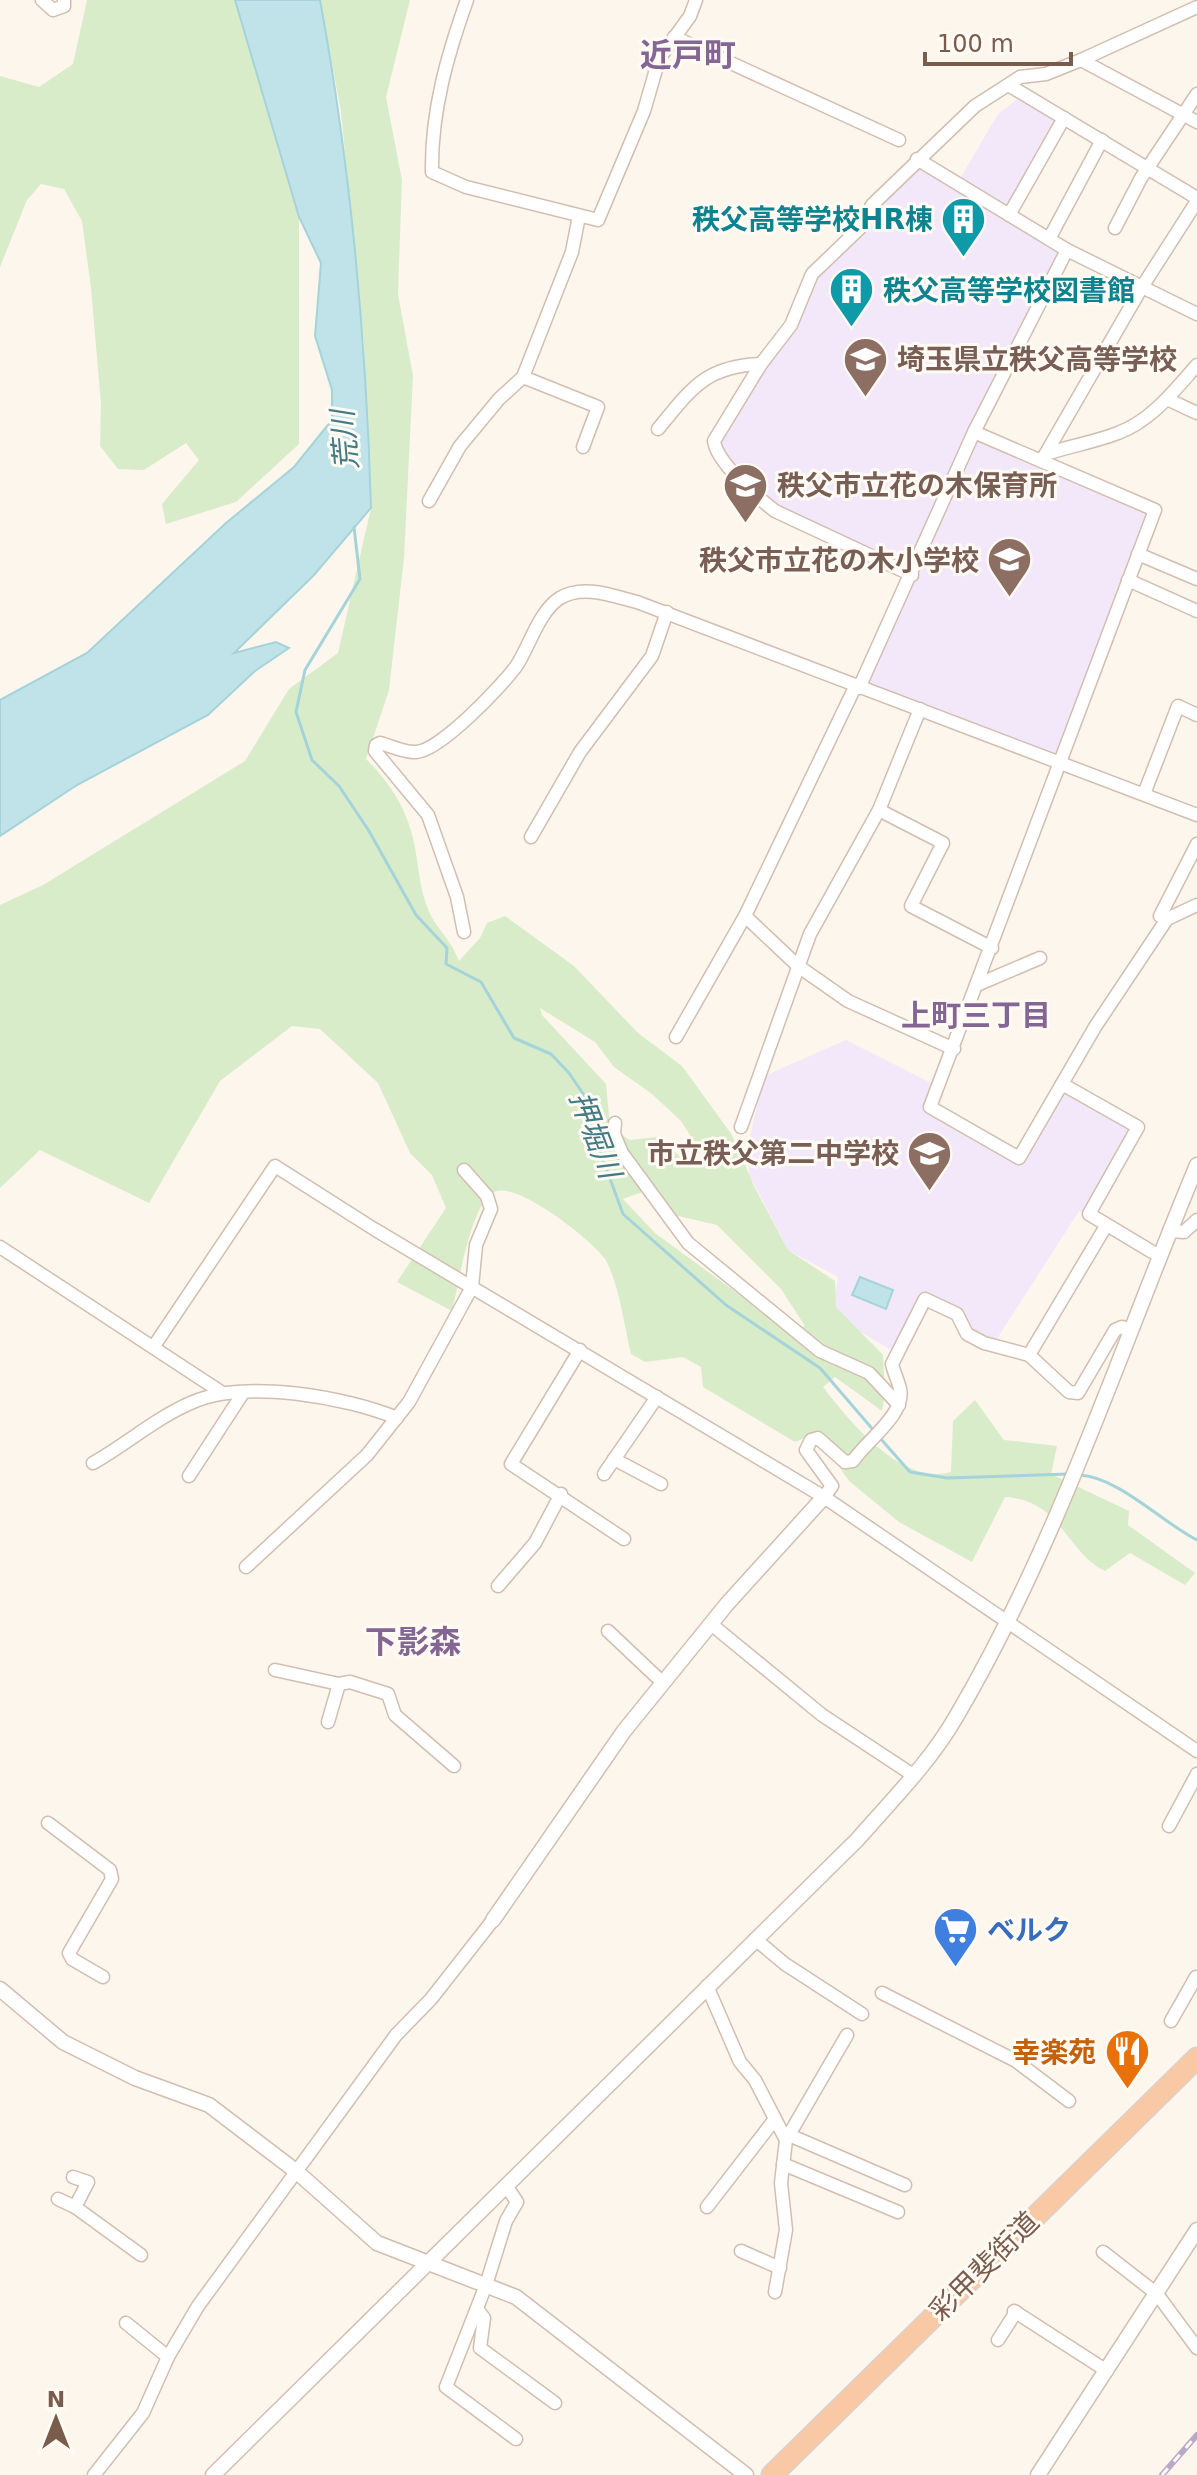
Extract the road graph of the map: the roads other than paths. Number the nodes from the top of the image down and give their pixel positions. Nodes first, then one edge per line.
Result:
1 (42, 0) edge
2 (64, 0) edge
3 (467, 0) edge
4 (696, 0) edge
5 (1196, 9) edge
6 (674, 37) junction
7 (1081, 60) junction
8 (1010, 86) junction
9 (1197, 94) edge
10 (1183, 115) junction
11 (1064, 118) junction
12 (1197, 122) edge
13 (899, 140) dead end
14 (1102, 140) junction
15 (917, 159) junction
16 (1150, 168) junction
17 (1197, 200) edge
18 (1009, 215) junction
19 (579, 216) junction
20 (1115, 228) dead end
21 (1049, 239) junction
22 (1067, 250) junction
23 (1142, 287) junction
24 (1197, 314) edge
25 (761, 364) junction
26 (1197, 365) edge
27 (523, 377) junction
28 (1167, 399) junction
29 (1197, 413) edge
30 (658, 429) dead end
31 (974, 432) junction
32 (583, 447) dead end
33 (1044, 457) junction
34 (429, 501) dead end
35 (1138, 554) junction
36 (912, 575) junction
37 (1197, 579) edge
38 (1128, 580) junction
39 (1197, 611) edge
40 (667, 612) junction
41 (857, 687) junction
42 (920, 709) junction
43 (1197, 715) edge
44 (1058, 762) junction
45 (1144, 794) junction
46 (879, 810) junction
47 (1197, 815) edge
48 (531, 837) dead end
49 (1197, 844) edge
50 (1197, 905) edge
51 (745, 916) junction
52 (1167, 919) junction
53 (464, 932) dead end
54 (992, 948) junction
55 (1040, 958) dead end
56 (798, 966) junction
57 (979, 984) junction
58 (676, 1037) dead end
59 (954, 1049) junction
60 (1062, 1084) junction
61 (615, 1123) dead end
62 (741, 1127) dead end
63 (1197, 1165) edge
64 (464, 1170) dead end
65 (1197, 1220) edge
66 (1106, 1226) junction
67 (1169, 1231) junction
68 (0, 1247) edge
69 (1159, 1256) junction
70 (472, 1287) junction
71 (1129, 1329) junction
72 (154, 1346) junction
73 (580, 1350) junction
74 (1029, 1355) junction
75 (221, 1392) junction
76 (243, 1393) junction
77 (657, 1397) junction
78 (899, 1405) junction
79 (397, 1418) junction
80 (614, 1459) junction
81 (93, 1463) dead end
82 (604, 1474) dead end
83 (189, 1476) dead end
84 (661, 1484) dead end
85 (561, 1494) junction
86 (824, 1497) junction
87 (624, 1539) dead end
88 (246, 1567) dead end
89 (498, 1586) dead end
90 (1006, 1623) junction
91 (711, 1624) junction
92 (608, 1631) dead end
93 (275, 1670) dead end
94 (663, 1683) junction
95 (339, 1684) junction
96 (328, 1722) dead end
97 (1197, 1751) edge
98 (454, 1766) dead end
99 (1197, 1774) edge
100 (913, 1775) junction
101 (48, 1823) dead end
102 (1169, 1826) dead end
103 (493, 1920) joint
104 (755, 1939) junction
105 (103, 1977) dead end
106 (1196, 1977) edge
107 (707, 1986) junction
108 (0, 1989) edge
109 (882, 1993) dead end
110 (862, 2014) dead end
111 (1171, 2021) dead end
112 (847, 2035) dead end
113 (1197, 2058) edge
114 (1069, 2101) dead end
115 (775, 2119) junction
116 (787, 2137) junction
117 (783, 2164) junction
118 (297, 2172) junction
119 (73, 2177) dead end
120 (905, 2185) dead end
121 (507, 2187) junction
122 (58, 2199) dead end
123 (75, 2207) junction
124 (707, 2207) dead end
125 (898, 2212) dead end
126 (1197, 2230) edge
127 (741, 2251) dead end
128 (1103, 2252) dead end
129 (141, 2255) dead end
130 (427, 2263) junction
131 (780, 2268) junction
132 (486, 2285) junction
133 (775, 2292) dead end
134 (1157, 2294) junction
135 (477, 2309) junction
136 (126, 2323) dead end
137 (998, 2340) dead end
138 (1197, 2348) edge
139 (168, 2357) junction
140 (1107, 2371) junction
141 (555, 2403) dead end
142 (516, 2439) dead end
143 (94, 2475) edge
144 (213, 2475) edge
145 (746, 2475) edge
146 (772, 2475) edge
147 (1038, 2475) edge

1 - 2 street
3 - 19 street
4 - 6 street
5 - 7 street
6 - 13 street
6 - 19 street
7 - 8 street
7 - 10 street
8 - 11 street
8 - 15 street
9 - 10 street
10 - 12 street
10 - 16 street
11 - 14 street
11 - 18 street
14 - 16 street
14 - 21 street
15 - 18 street
15 - 25 street
16 - 17 street
16 - 20 street
17 - 23 street
18 - 21 street
19 - 27 street
21 - 22 street
22 - 23 street
22 - 31 street
23 - 24 street
23 - 33 street
25 - 30 street
25 - 36 street
26 - 28 street
27 - 32 street
27 - 34 street
28 - 29 street
28 - 33 street
31 - 33 street
31 - 36 street
33 - 35 street
35 - 37 street
35 - 38 street
36 - 41 street
38 - 39 street
38 - 44 street
40 - 41 street
40 - 48 street
40 - 53 street
41 - 42 street
41 - 51 street
42 - 44 street
42 - 46 street
43 - 45 street
44 - 45 street
44 - 54 street
45 - 47 street
46 - 54 street
46 - 56 street
49 - 52 street
50 - 52 street
51 - 56 street
51 - 58 street
52 - 60 street
54 - 57 street
55 - 57 street
56 - 59 street
56 - 62 street
57 - 59 street
59 - 60 street
60 - 66 street
61 - 78 street
63 - 67 street
64 - 70 street
65 - 67 street
66 - 69 street
66 - 74 street
67 - 69 street
68 - 72 street
69 - 71 street
70 - 72 street
70 - 73 street
70 - 79 street
71 - 74 street
71 - 90 street
72 - 75 street
73 - 77 street
73 - 85 street
74 - 78 street
75 - 76 street
75 - 81 street
76 - 79 street
76 - 83 street
77 - 80 street
77 - 86 street
78 - 86 street
79 - 88 street
80 - 82 street
80 - 84 street
85 - 87 street
85 - 89 street
86 - 90 street
86 - 91 street
90 - 97 street
90 - 100 street
91 - 94 street
91 - 100 street
92 - 94 street
93 - 95 street
94 - 103 street
95 - 96 street
95 - 98 street
99 - 102 street
100 - 104 street
101 - 105 street
103 - 118 street
104 - 107 street
104 - 110 street
106 - 111 street
107 - 115 street
107 - 121 street
108 - 118 street
109 - 114 street
112 - 116 street
113 - 146 highway, 彩甲斐街道
115 - 116 street
115 - 124 street
116 - 117 street
116 - 120 street
117 - 125 street
117 - 131 street
118 - 130 street
118 - 139 street
119 - 123 street
121 - 130 street
121 - 132 street
122 - 123 street
123 - 129 street
126 - 134 street
127 - 131 street
128 - 134 street
130 - 132 street
130 - 144 street
131 - 133 street
132 - 135 street
132 - 145 street
134 - 138 street
134 - 140 street
135 - 141 street
135 - 142 street
136 - 139 street
137 - 140 street
139 - 143 street
140 - 147 street

